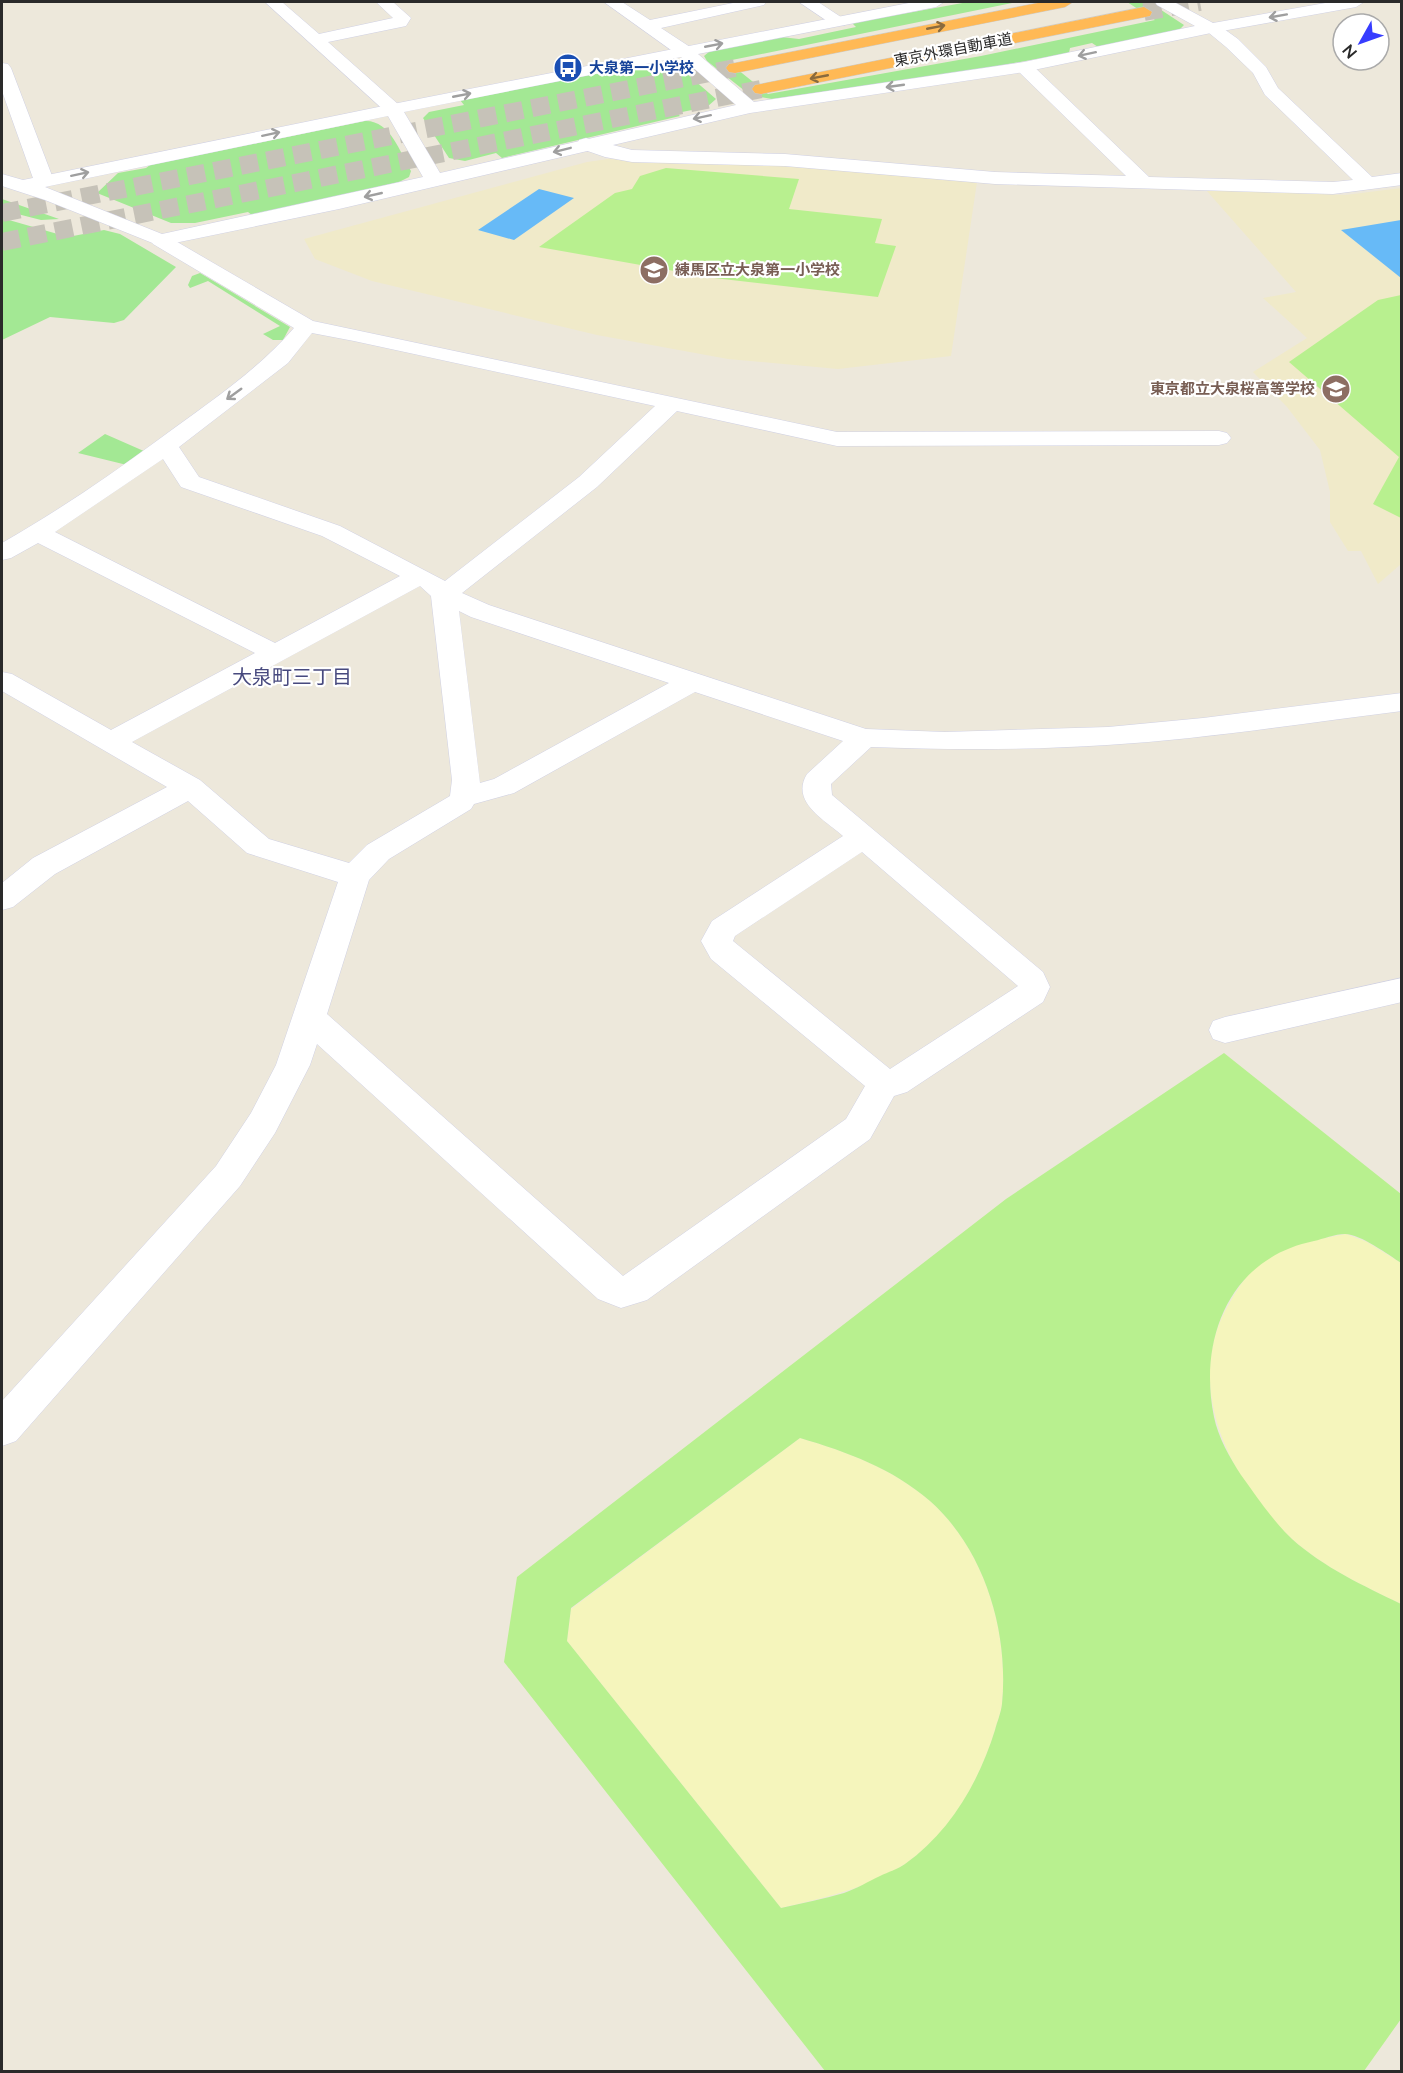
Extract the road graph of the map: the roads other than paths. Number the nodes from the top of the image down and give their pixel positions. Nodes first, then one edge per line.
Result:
1 (273, 2) edge
2 (384, 2) edge
3 (612, 2) edge
4 (758, 2) edge
5 (807, 2) edge
6 (936, 2) edge
7 (1065, 2) edge
8 (1163, 2) edge
9 (1356, 2) edge
10 (1144, 12) tunnel mouth
11 (839, 21) junction
12 (648, 26) junction
13 (1211, 28) junction
14 (316, 40) junction
15 (684, 51) junction
16 (1024, 67) junction
17 (2, 68) edge
18 (735, 68) tunnel mouth
19 (761, 89) tunnel mouth
20 (750, 108) junction
21 (393, 109) junction
22 (586, 144) junction
23 (1401, 179) edge
24 (2, 180) edge
25 (44, 181) junction
26 (435, 181) junction
27 (1142, 181) junction
28 (1367, 183) junction
29 (23, 186) junction
30 (160, 240) junction
31 (307, 326) junction
32 (671, 404) junction
33 (1219, 438) dead end
34 (166, 445) junction
35 (37, 533) junction
36 (2, 553) edge
37 (420, 576) junction
38 (444, 594) junction
39 (275, 653) junction
40 (2, 680) edge
41 (692, 682) junction
42 (1401, 702) edge
43 (864, 738) junction
44 (112, 741) junction
45 (190, 787) junction
46 (464, 797) junction
47 (863, 837) junction
48 (355, 876) junction
49 (2, 899) edge
50 (1401, 990) edge
51 (310, 1018) junction
52 (1225, 1030) dead end
53 (884, 1083) junction
54 (2, 1428) edge

1 - 14 street
2 - 14 street
3 - 12 street
4 - 12 street
5 - 11 street
6 - 11 street
18 -> 7 highway, 東京外環自動車道
8 - 13 street
9 -> 13 street
10 -> 19 highway, 東京外環自動車道
15 -> 11 street
12 - 15 street
13 -> 16 street
13 - 28 street
14 - 21 street
15 - 20 street
21 -> 15 street
16 -> 20 street
16 - 27 street
17 - 25 street
20 -> 22 street
25 -> 21 street
21 - 26 street
22 -> 26 street
22 - 27 street
23 - 28 street
24 - 29 street
25 - 29 street
26 -> 30 street
27 - 28 street
29 - 30 street
30 - 31 street
31 - 32 street
31 -> 34 street
32 - 33 street
32 - 38 street
34 - 35 street
34 - 37 street
35 - 36 street
35 - 39 street
37 - 38 street
37 - 39 street
38 - 41 street
38 - 46 street
39 - 44 street
40 - 44 street
41 - 43 street
41 - 46 street
42 - 43 street
43 - 47 street
44 - 45 street
45 - 48 street
45 - 49 street
46 - 48 street
47 - 53 street
47 - 53 street
48 - 51 street
50 - 52 street
51 - 53 street
51 - 54 street

